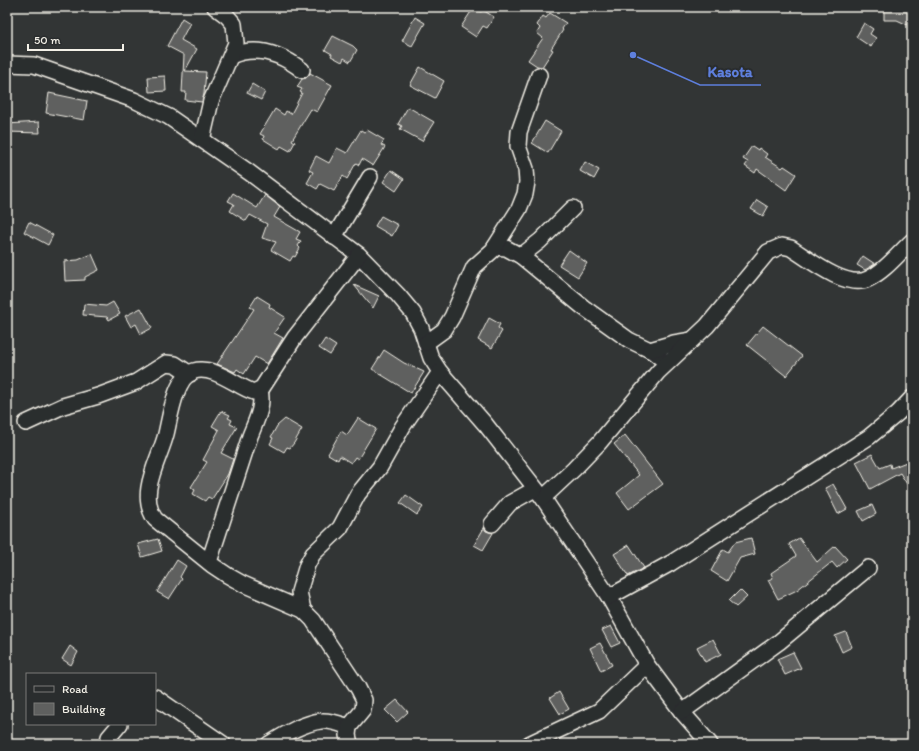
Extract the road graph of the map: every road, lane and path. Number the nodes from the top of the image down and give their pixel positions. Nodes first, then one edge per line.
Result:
1 (215, 7) edge
2 (231, 56) junction
3 (7, 64) edge
4 (302, 70) dead end
5 (539, 75) dead end
6 (202, 140) junction
7 (370, 177) dead end
8 (573, 208) dead end
9 (334, 237) junction
10 (912, 241) edge
11 (495, 247) junction
12 (359, 255) junction
13 (521, 256) junction
14 (692, 340) junction
15 (426, 343) junction
16 (650, 350) junction
17 (667, 363) junction
18 (440, 372) junction
19 (190, 374) junction
20 (260, 390) junction
21 (912, 398) edge
22 (26, 423) dead end
23 (539, 493) junction
24 (492, 524) dead end
25 (209, 562) junction
26 (868, 568) dead end
27 (609, 597) junction
28 (303, 610) junction
29 (647, 665) junction
30 (156, 698) edge
31 (682, 712) junction
32 (119, 725) edge
33 (349, 727) junction
34 (107, 744) edge
35 (223, 744) edge
36 (269, 744) edge
37 (350, 744) edge
38 (529, 744) edge
39 (710, 744) edge

1 - 2 street
2 - 4 street
2 - 6 street
3 - 6 street
5 - 11 street
6 - 9 street
7 - 9 street
8 - 13 street
9 - 12 street
10 - 14 street
11 - 13 street
11 - 15 street
12 - 15 street
12 - 20 street
13 - 16 street
14 - 16 street
14 - 17 street
15 - 18 street
16 - 17 street
17 - 23 street
18 - 23 street
18 - 28 street
19 - 20 street
19 - 22 street
19 - 25 street
20 - 25 street
21 - 27 street
23 - 24 street
23 - 27 street
25 - 28 street
26 - 31 street
27 - 29 street
28 - 33 street
29 - 31 street
29 - 38 street
30 - 35 street
31 - 39 street
32 - 34 street
33 - 36 street
33 - 37 street

